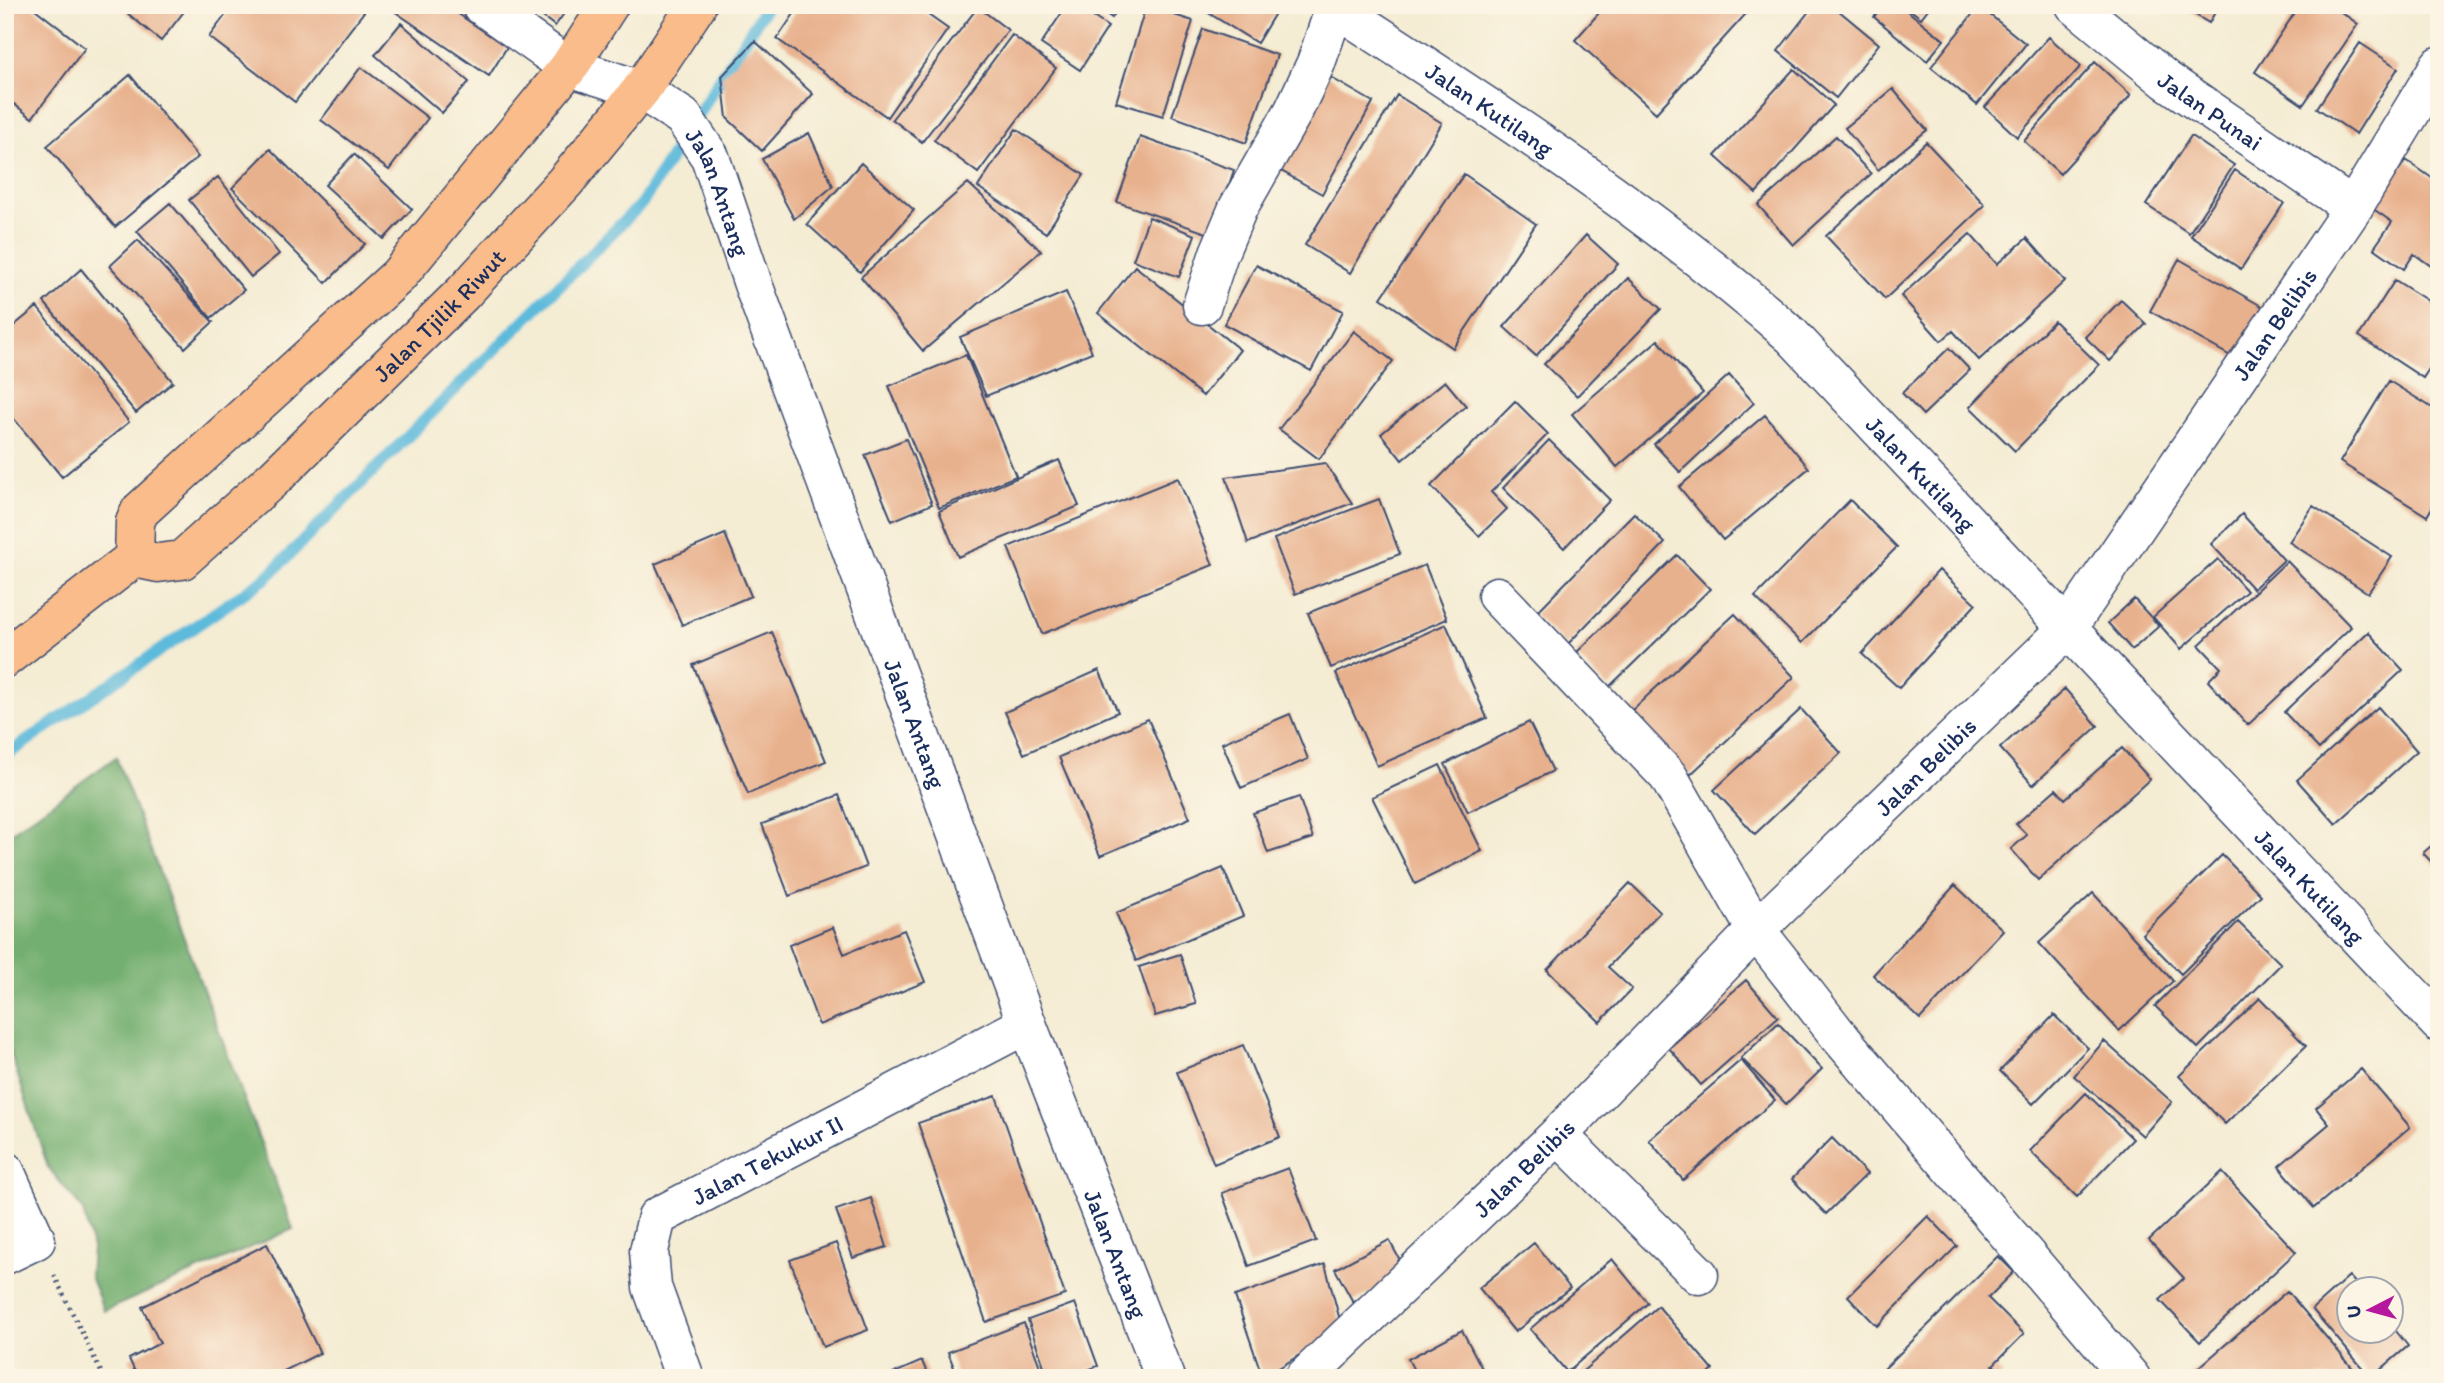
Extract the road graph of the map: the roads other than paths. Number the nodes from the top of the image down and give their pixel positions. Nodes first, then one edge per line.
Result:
1 (481, 5) edge
2 (609, 5) edge
3 (697, 5) edge
4 (2075, 5) edge
5 (1334, 6) edge
6 (569, 66) junction
7 (2439, 66) edge
8 (641, 90) junction
9 (2353, 208) junction
10 (1202, 305) dead end
11 (134, 558) junction
12 (1497, 596) dead end
13 (2066, 629) junction
14 (5, 658) edge
15 (1756, 930) junction
16 (2439, 1023) edge
17 (1027, 1024) junction
18 (1558, 1135) junction
19 (5, 1171) edge
20 (21, 1247) edge
21 (1699, 1275) dead end
22 (685, 1378) edge
23 (1165, 1378) edge
24 (1304, 1378) edge
25 (2131, 1378) edge

1 - 6 street, Jalan Antang
2 - 6 highway
3 - 8 highway, Jalan Tjilik Riwut
4 - 9 street, Jalan Punai
5 - 10 street
5 - 13 street, Jalan Kutilang
6 - 8 street, Jalan Antang
6 - 11 highway
7 - 9 street, Jalan Belibis
8 - 11 highway, Jalan Tjilik Riwut
8 - 17 street, Jalan Antang
9 - 13 street, Jalan Belibis
11 - 14 highway
12 - 15 street
13 - 15 street, Jalan Belibis
13 - 16 street, Jalan Kutilang
15 - 18 street, Jalan Belibis
15 - 25 street
17 - 22 street, Jalan Tekukur II
17 - 23 street, Jalan Antang
18 - 21 street
18 - 24 street, Jalan Belibis
19 - 20 street

